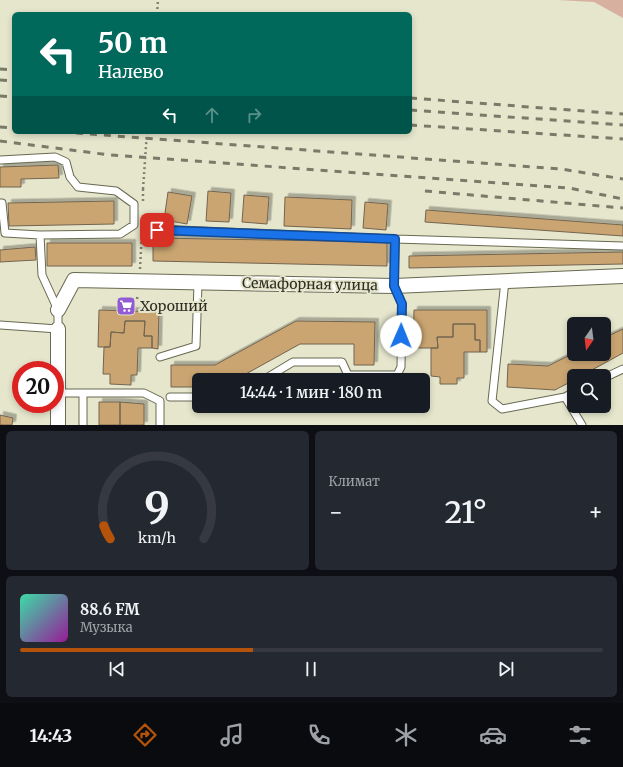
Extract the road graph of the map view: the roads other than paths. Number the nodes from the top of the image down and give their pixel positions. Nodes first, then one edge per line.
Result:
1 (0, 160) edge
2 (0, 203) edge
3 (157, 230) dead end
4 (40, 235) junction
5 (395, 239) junction
6 (623, 246) edge
7 (623, 276) edge
8 (505, 281) junction
9 (198, 283) junction
10 (394, 286) junction
11 (58, 310) junction
12 (0, 325) edge
13 (58, 329) junction
14 (160, 357) dead end
15 (58, 361) edge
16 (623, 369) edge
17 (275, 373) edge
18 (347, 373) edge
19 (398, 373) edge
20 (611, 375) edge
21 (83, 392) junction
22 (64, 393) edge
23 (170, 397) dead end
24 (192, 397) edge
25 (565, 397) joint
26 (58, 413) edge
27 (58, 425) edge
28 (83, 425) edge
29 (160, 425) edge
30 (582, 425) edge

1 - 4 lane
2 - 4 lane
3 - 5 lane
4 - 11 lane
5 - 6 lane
5 - 10 lane
7 - 8 street, Семафорная улица
8 - 10 street, Семафорная улица
8 - 25 lane
9 - 10 street, Семафорная улица
9 - 11 street, Семафорная улица
9 - 14 lane
10 - 19 lane
11 - 13 lane, Семафорная улица
12 - 13 lane
13 - 15 street, Семафорная улица
16 - 20 lane
17 - 18 lane
21 - 22 lane
21 - 28 lane
21 - 29 lane
23 - 24 lane
25 - 30 lane
26 - 27 street, Семафорная улица

